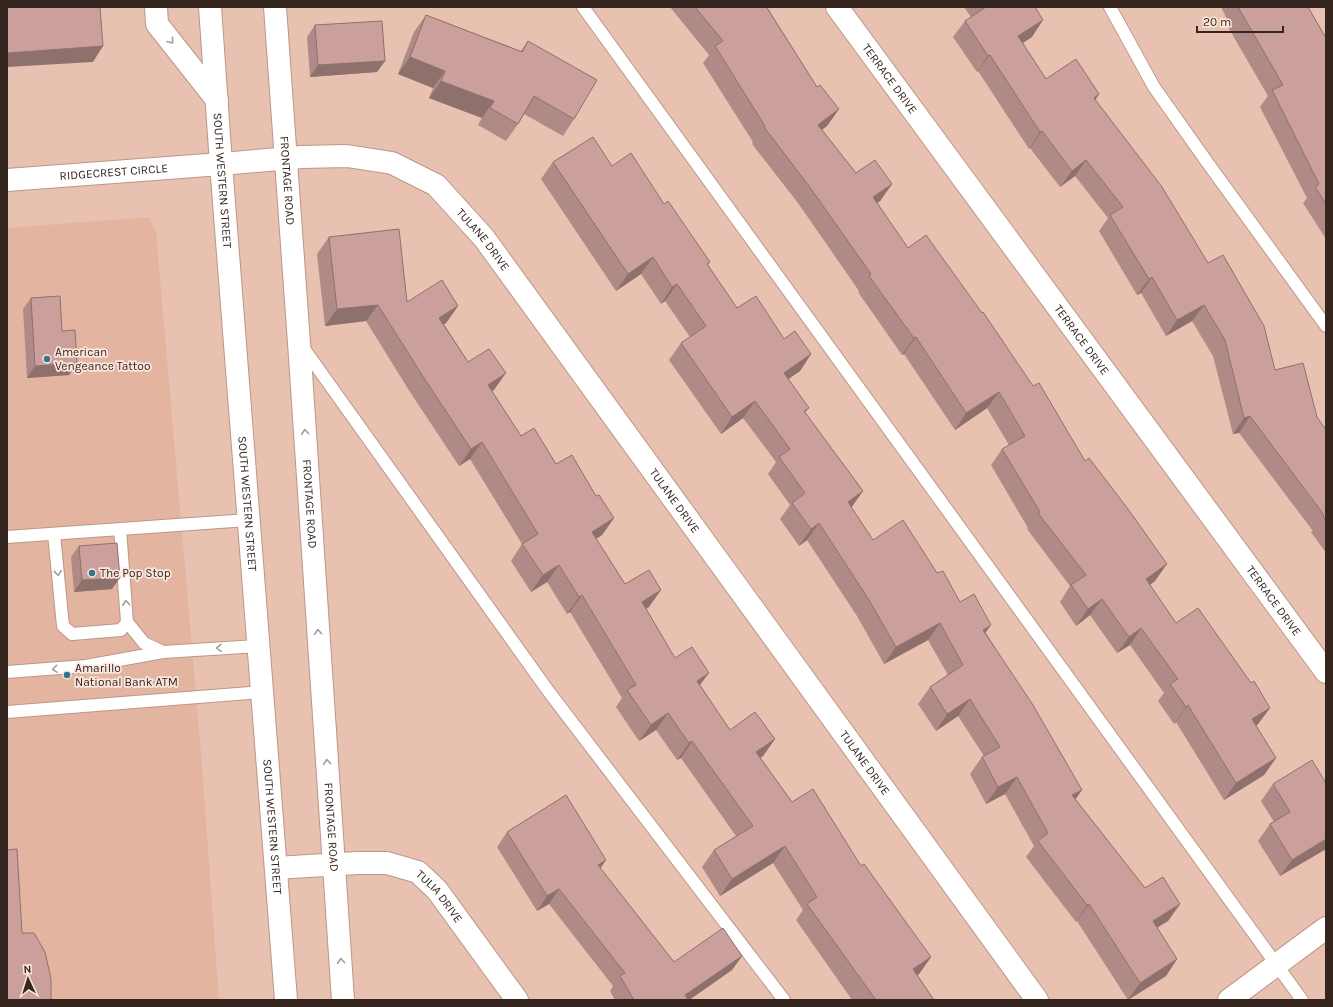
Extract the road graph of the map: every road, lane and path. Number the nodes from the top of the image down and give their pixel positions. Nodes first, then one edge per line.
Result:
1 (156, 7) edge
2 (210, 7) edge
3 (275, 7) edge
4 (583, 7) edge
5 (837, 7) edge
6 (1110, 7) edge
7 (217, 100) junction
8 (286, 159) junction
9 (221, 164) junction
10 (7, 180) edge
11 (1326, 326) edge
12 (299, 343) junction
13 (248, 520) junction
14 (120, 529) junction
15 (54, 534) junction
16 (7, 537) edge
17 (128, 622) junction
18 (258, 646) junction
19 (162, 652) junction
20 (7, 672) edge
21 (1326, 672) edge
22 (262, 692) junction
23 (7, 712) edge
24 (334, 864) junction
25 (276, 868) junction
26 (1326, 928) edge
27 (1276, 965) junction
28 (286, 1000) edge
29 (343, 1000) edge
30 (517, 1000) edge
31 (784, 1000) edge
32 (1037, 1000) edge
33 (1228, 1000) edge
34 (1302, 1000) edge

1 -> 7 street
2 - 7 street, SOUTH WESTERN STREET
3 - 8 street, FRONTAGE ROAD
4 - 27 lane
5 - 21 street, TERRACE DRIVE
6 - 11 lane
7 - 9 street, SOUTH WESTERN STREET
8 - 9 street, TULANE DRIVE
8 - 12 street, FRONTAGE ROAD
8 - 32 street, TULANE DRIVE
9 - 10 street, RIDGECREST CIRCLE
9 - 13 street, SOUTH WESTERN STREET
24 -> 12 street, FRONTAGE ROAD
12 - 31 lane
13 - 14 lane
13 - 18 street, SOUTH WESTERN STREET
14 - 15 lane
17 -> 14 lane
15 - 16 lane
15 -> 17 lane
17 - 19 lane
18 -> 19 lane
18 - 22 street, SOUTH WESTERN STREET
19 -> 20 lane
22 - 23 lane
22 - 25 street, SOUTH WESTERN STREET
24 - 25 street, TULIA DRIVE
29 -> 24 street, FRONTAGE ROAD
24 - 30 street, TULIA DRIVE
25 - 28 street, SOUTH WESTERN STREET
26 - 27 street
27 - 33 street
27 - 34 lane

